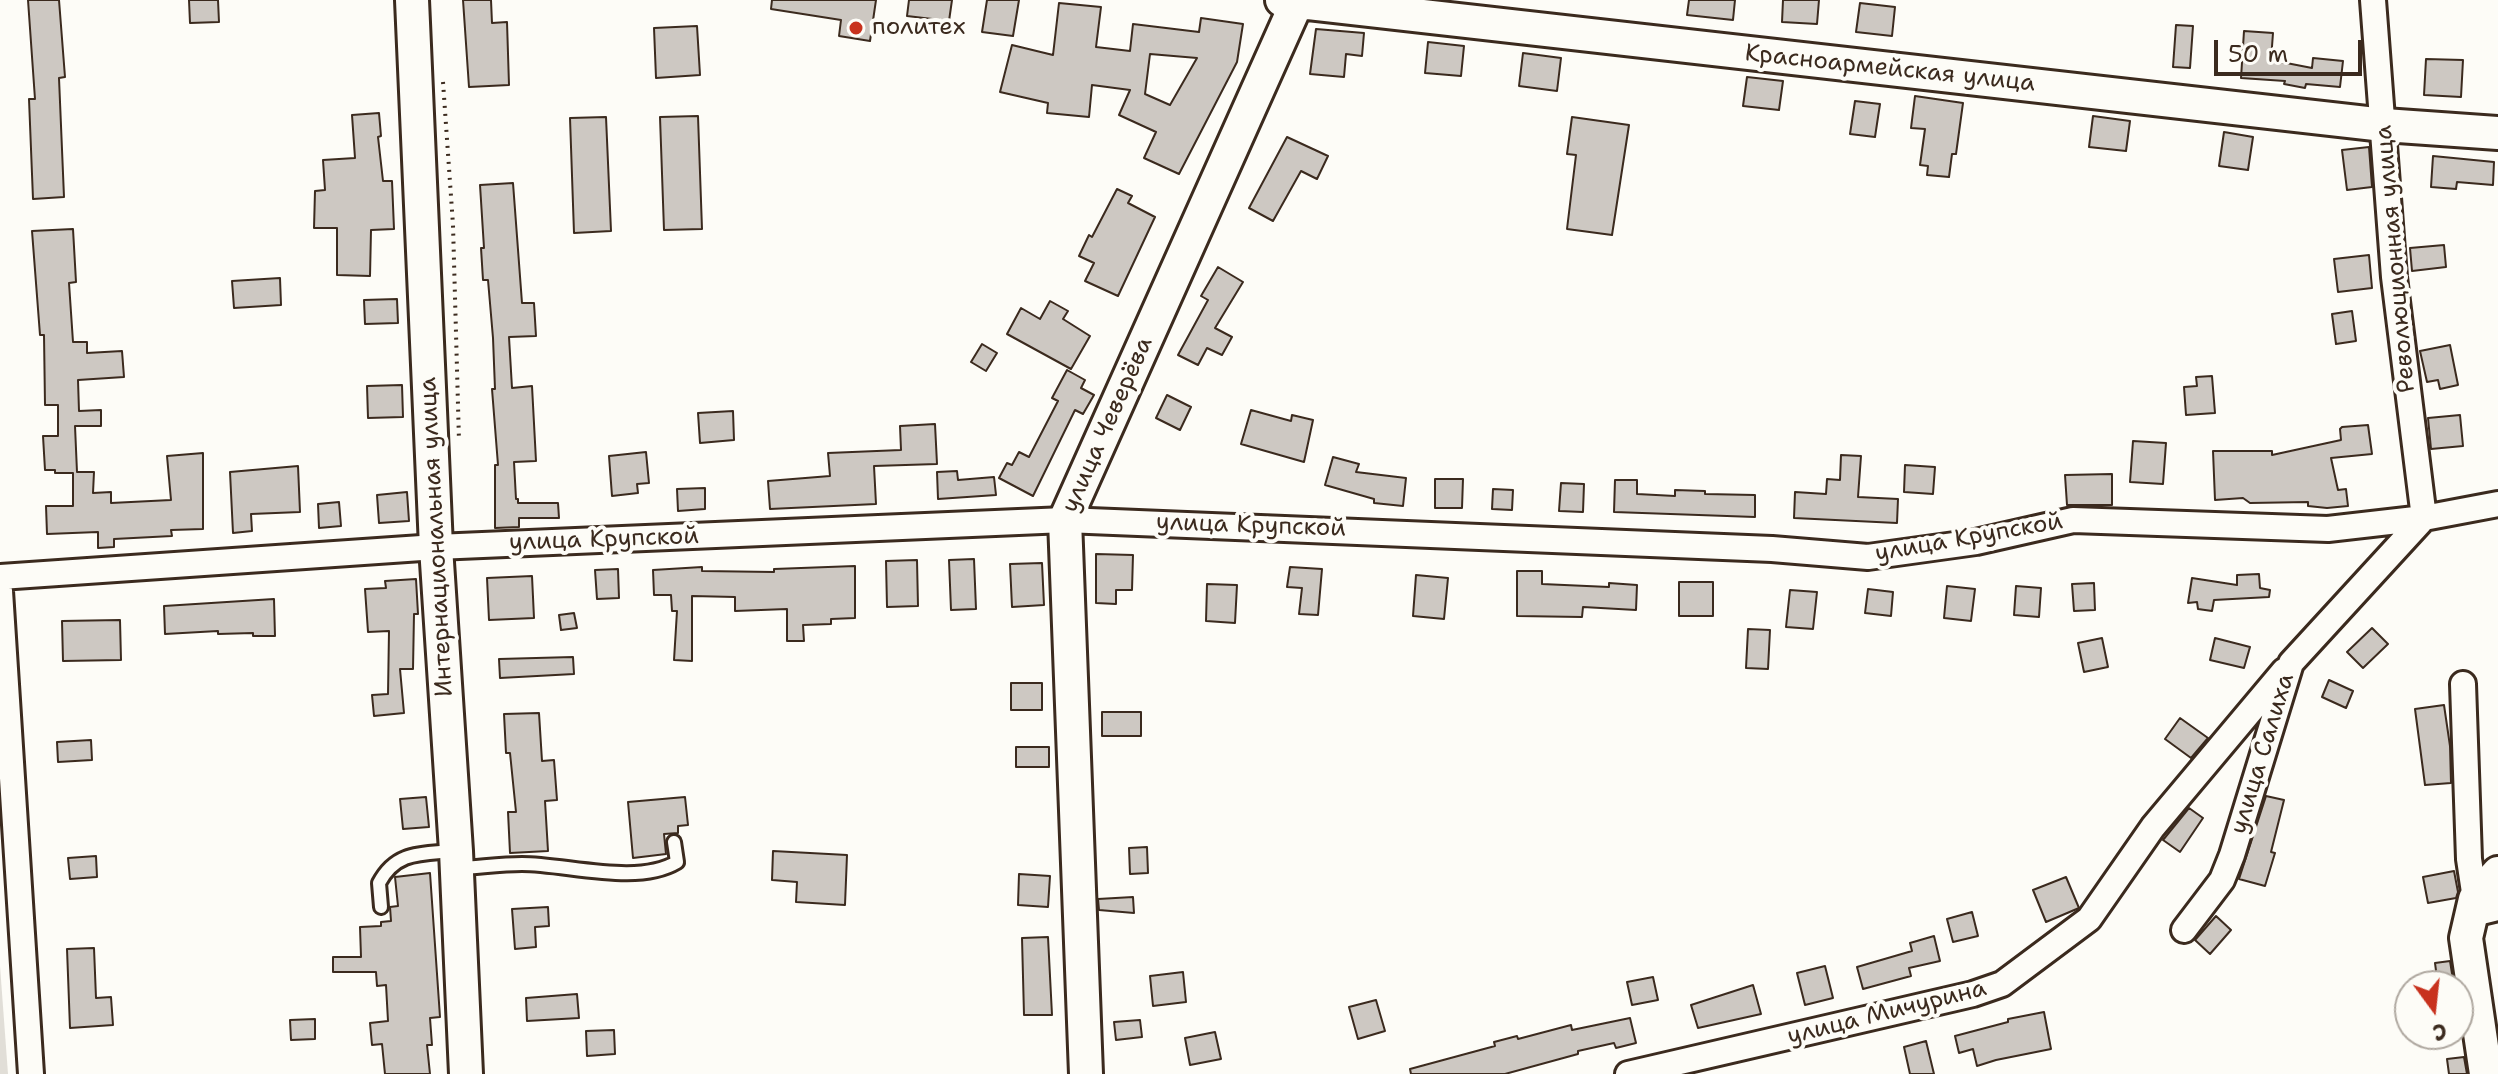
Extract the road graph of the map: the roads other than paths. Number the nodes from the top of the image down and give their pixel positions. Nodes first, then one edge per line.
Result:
1 (412, 0) edge
2 (2373, 0) edge
3 (1292, 1) edge
4 (2384, 125) junction
5 (2498, 133) edge
6 (2498, 504) edge
7 (2424, 518) junction
8 (1065, 520) junction
9 (436, 547) junction
10 (0, 577) edge
11 (0, 591) edge
12 (2291, 663) junction
13 (2463, 684) dead end
14 (674, 842) dead end
15 (456, 860) junction
16 (2498, 873) edge
17 (381, 907) dead end
18 (2481, 907) edge
19 (2184, 930) dead end
20 (31, 1074) edge
21 (466, 1074) edge
22 (1086, 1074) edge
23 (1628, 1074) edge
24 (2486, 1074) edge

1 - 9 main road, Интернациональная улица
2 - 4 street, Революционная улица
3 - 4 main road, Красноармейская улица
3 - 8 main road, улица Чеверёва
4 - 5 main road, Красноармейская улица
4 - 7 street, Революционная улица
6 - 7 street, улица Крупской
7 - 8 street, улица Крупской
7 - 12 street, улица Салиха
8 - 9 street, улица Крупской
8 - 22 main road, улица Чеверёва
9 - 10 street, улица Крупской
9 - 15 main road, Интернациональная улица
11 - 20 street
12 - 19 street, улица Салиха
12 - 23 street, улица Мичурина
13 - 18 street
14 - 15 lane
15 - 17 lane
15 - 21 main road, Интернациональная улица
16 - 18 main road
18 - 24 main road

